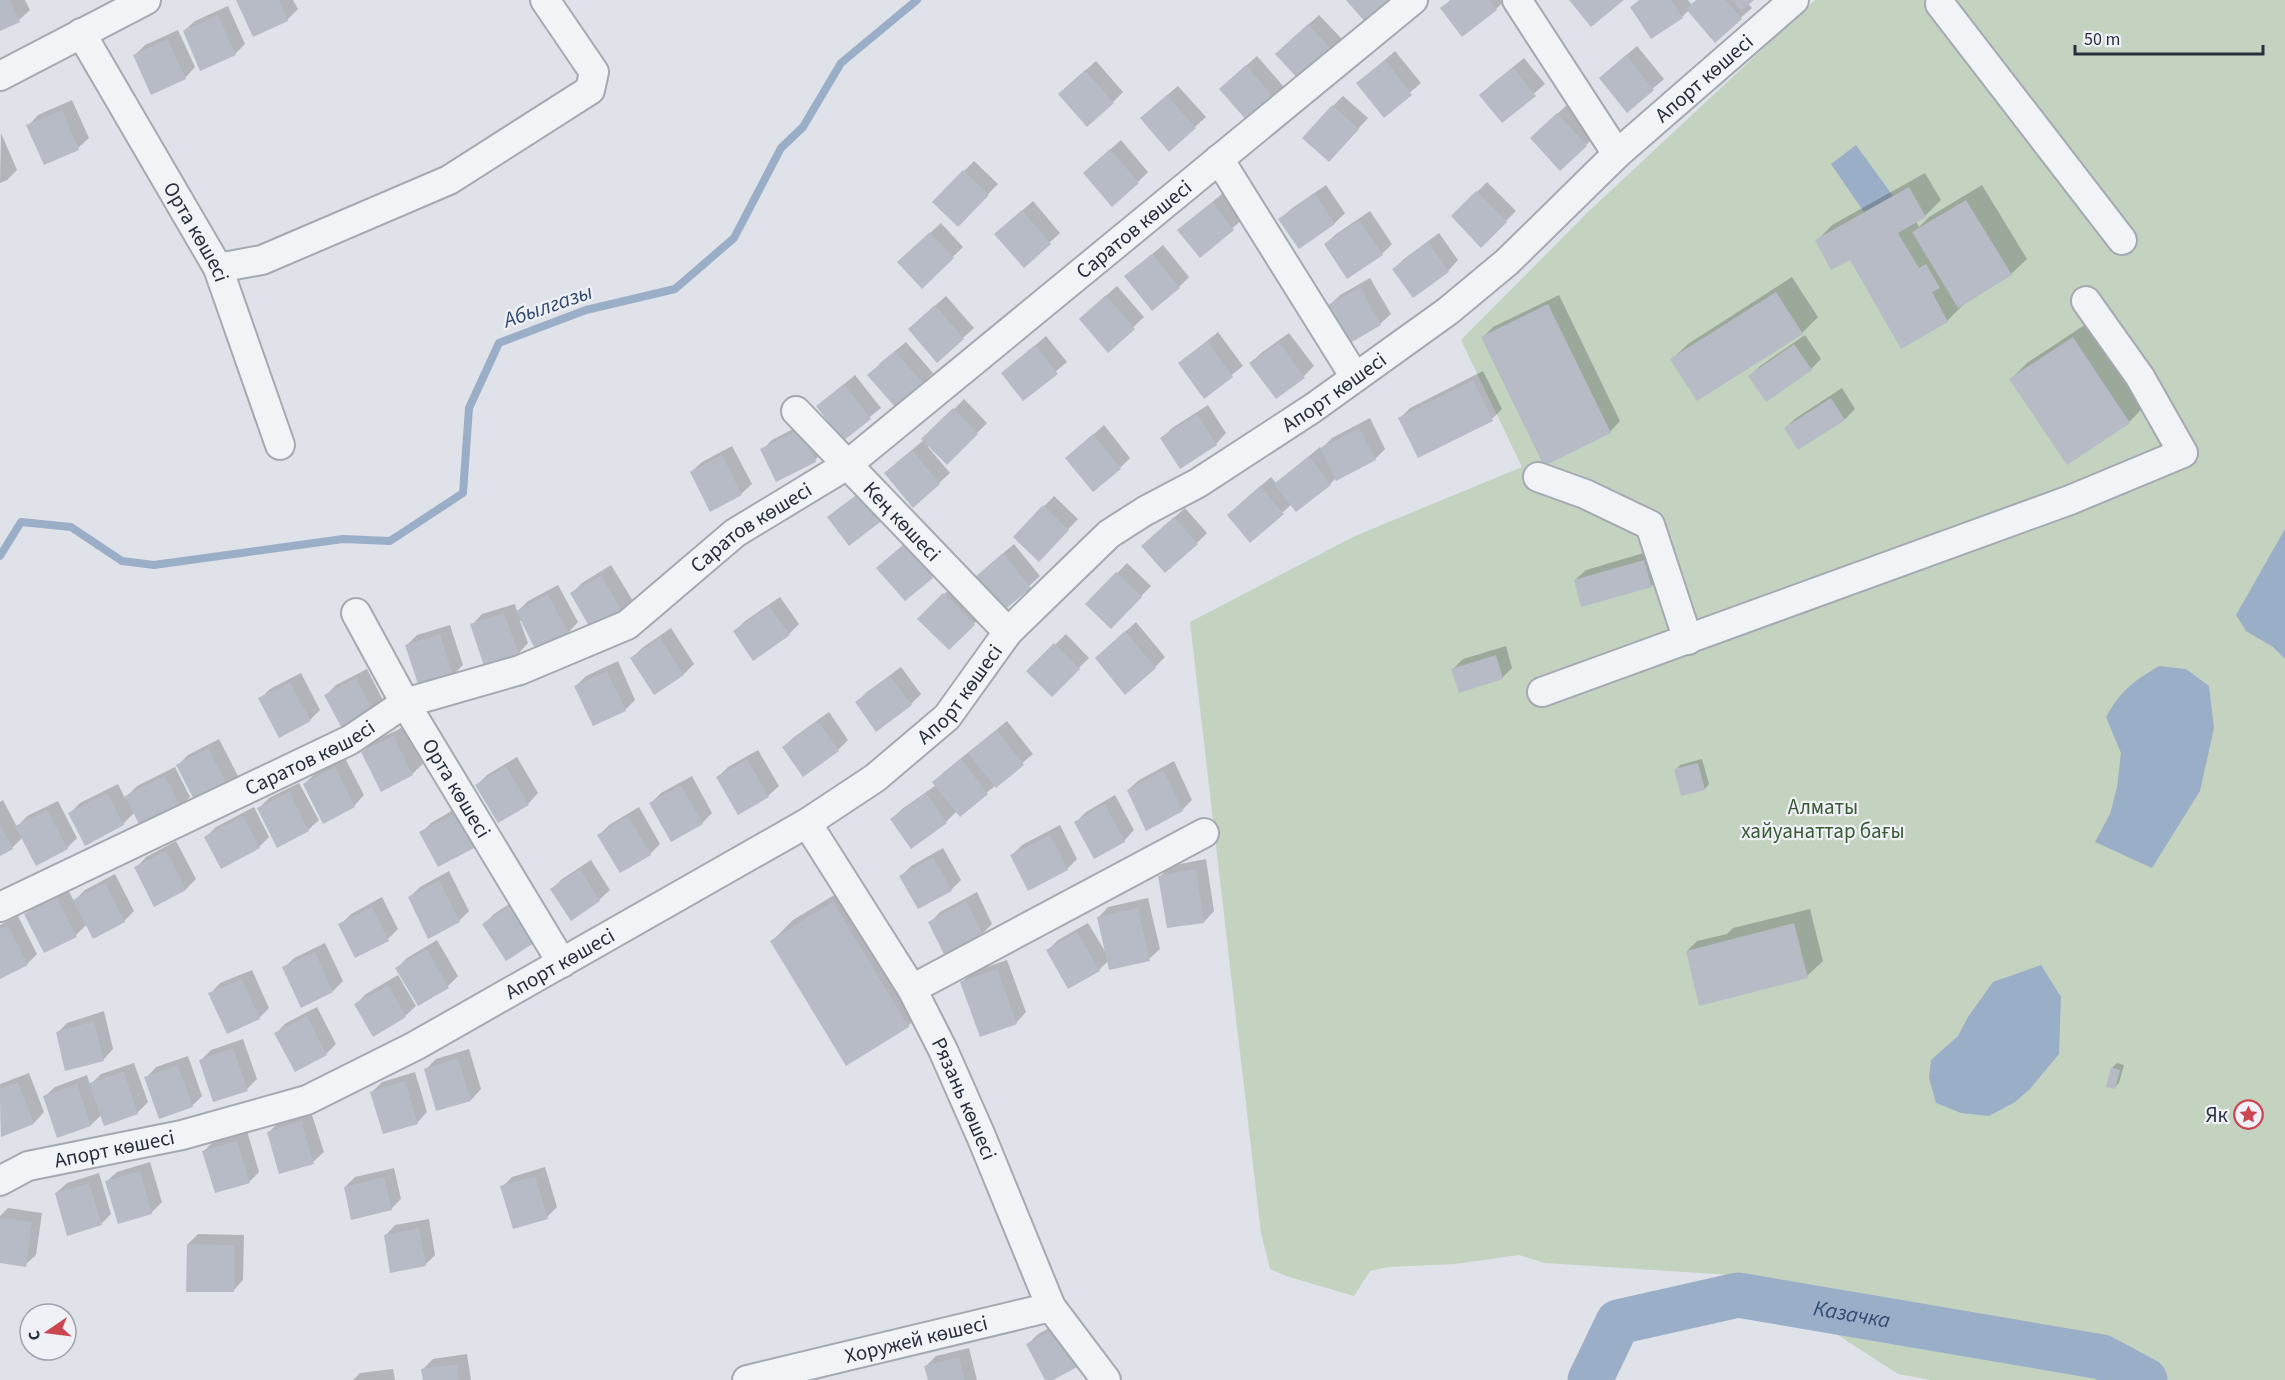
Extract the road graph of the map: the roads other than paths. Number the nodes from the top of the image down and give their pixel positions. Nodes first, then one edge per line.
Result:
1 (146, 0) edge
2 (544, 0) edge
3 (1413, 0) edge
4 (1517, 0) edge
5 (1794, 0) edge
6 (1940, 4) dead end
7 (117, 6) edge
8 (81, 33) junction
9 (0, 76) edge
10 (1617, 154) junction
11 (1219, 159) junction
12 (2122, 240) dead end
13 (218, 268) junction
14 (2086, 301) dead end
15 (1356, 377) junction
16 (796, 411) dead end
17 (280, 445) dead end
18 (847, 465) junction
19 (1538, 477) dead end
20 (356, 613) dead end
21 (1008, 632) junction
22 (1688, 640) junction
23 (1542, 692) dead end
24 (405, 703) junction
25 (807, 823) junction
26 (1204, 833) dead end
27 (0, 907) edge
28 (562, 963) junction
29 (912, 989) junction
30 (0, 1181) edge
31 (1052, 1307) junction
32 (747, 1380) edge
33 (1106, 1380) edge

1 - 7 street
2 - 13 street
3 - 11 street, Саратов көшесі
4 - 10 street
5 - 10 street, Апорт көшесі
6 - 12 street
7 - 8 street
8 - 9 street
8 - 13 street, Орта көшесі
10 - 15 street, Апорт көшесі
11 - 15 street
11 - 18 street, Саратов көшесі
13 - 17 street, Орта көшесі
14 - 22 street
15 - 21 street, Апорт көшесі
16 - 18 street, Кең көшесі
18 - 21 street, Кең көшесі
18 - 24 street, Саратов көшесі
19 - 22 street
20 - 24 street, Орта көшесі
21 - 25 street, Апорт көшесі
22 - 23 street
24 - 27 street, Саратов көшесі
24 - 28 street, Орта көшесі
25 - 28 street, Апорт көшесі
25 - 29 street, Рязань көшесі
26 - 29 street
28 - 30 street, Апорт көшесі
29 - 31 street, Рязань көшесі
31 - 32 street, Хоружей көшесі
31 - 33 street, Рязань көшесі

